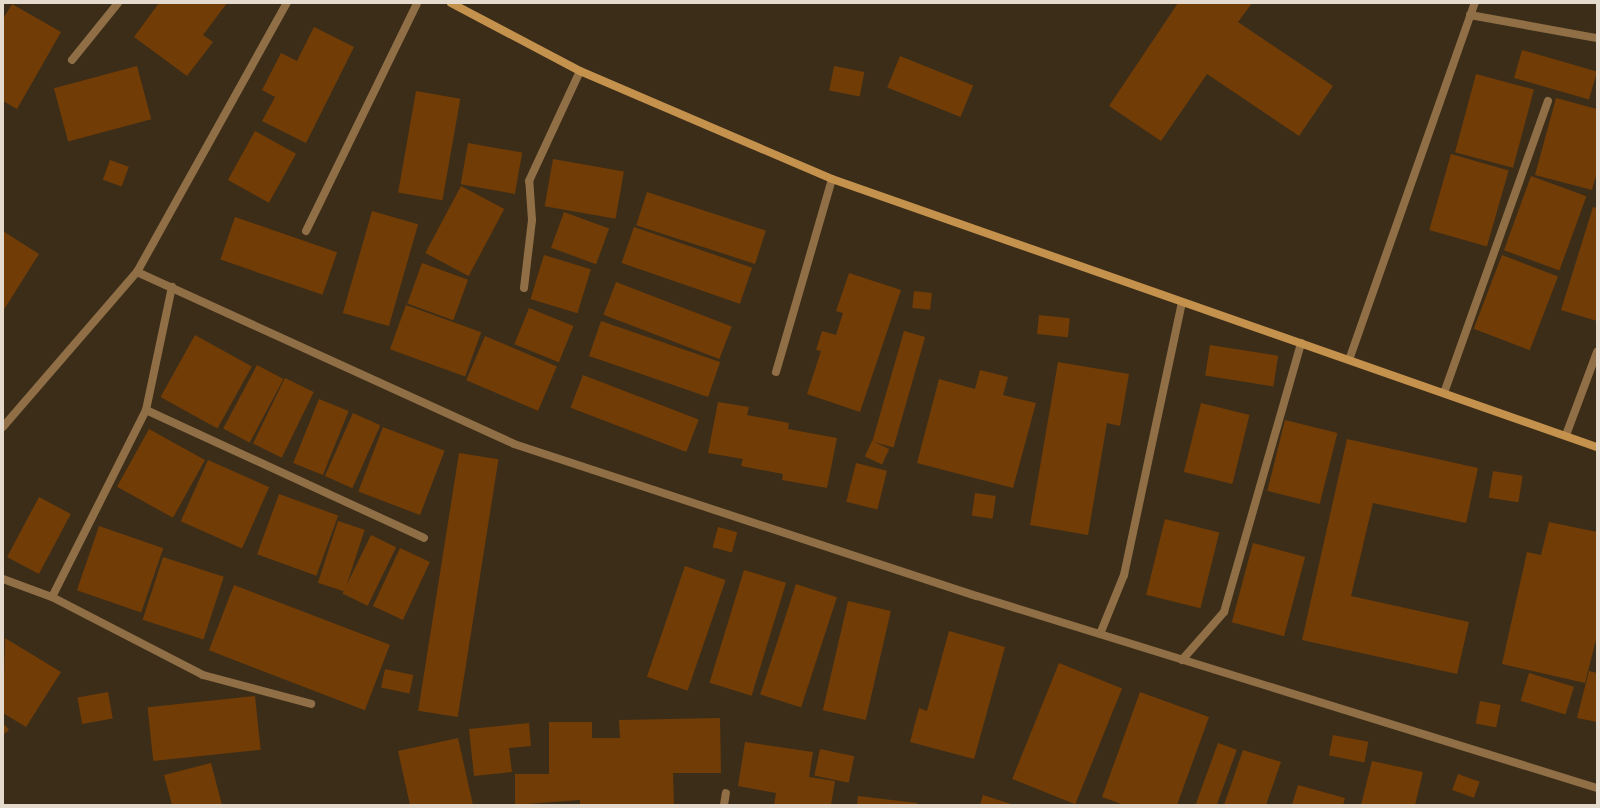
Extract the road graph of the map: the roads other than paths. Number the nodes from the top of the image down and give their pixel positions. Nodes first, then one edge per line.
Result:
1 (118, 3) edge
2 (286, 3) edge
3 (417, 3) edge
4 (451, 3) edge
5 (1475, 3) edge
6 (1470, 15) junction
7 (1597, 38) edge
8 (72, 60) dead end
9 (580, 71) junction
10 (1548, 101) dead end
11 (832, 179) junction
12 (306, 231) dead end
13 (138, 272) junction
14 (172, 287) junction
15 (524, 288) dead end
16 (1182, 302) junction
17 (1301, 343) junction
18 (1597, 352) edge
19 (1349, 360) junction
20 (776, 372) dead end
21 (1444, 393) junction
22 (146, 410) junction
23 (3, 427) edge
24 (1566, 435) junction
25 (1597, 447) edge
26 (424, 538) dead end
27 (3, 578) edge
28 (52, 597) junction
29 (1100, 634) junction
30 (1182, 660) junction
31 (311, 704) dead end
32 (1597, 788) edge
33 (726, 793) dead end
34 (724, 805) edge

1 - 8 street
2 - 13 street
3 - 12 street
4 - 9 street
5 - 6 street
6 - 7 street
6 - 19 street
9 - 11 street
9 - 15 street
10 - 21 street
11 - 16 street
11 - 20 street
13 - 14 street
13 - 23 street
14 - 22 street
14 - 29 street
16 - 17 street
16 - 29 street
17 - 19 street
17 - 30 street
18 - 24 street
19 - 21 street
21 - 24 street
22 - 26 street
22 - 28 street
24 - 25 street
27 - 28 street
28 - 31 street
29 - 30 street
30 - 32 street
33 - 34 street

